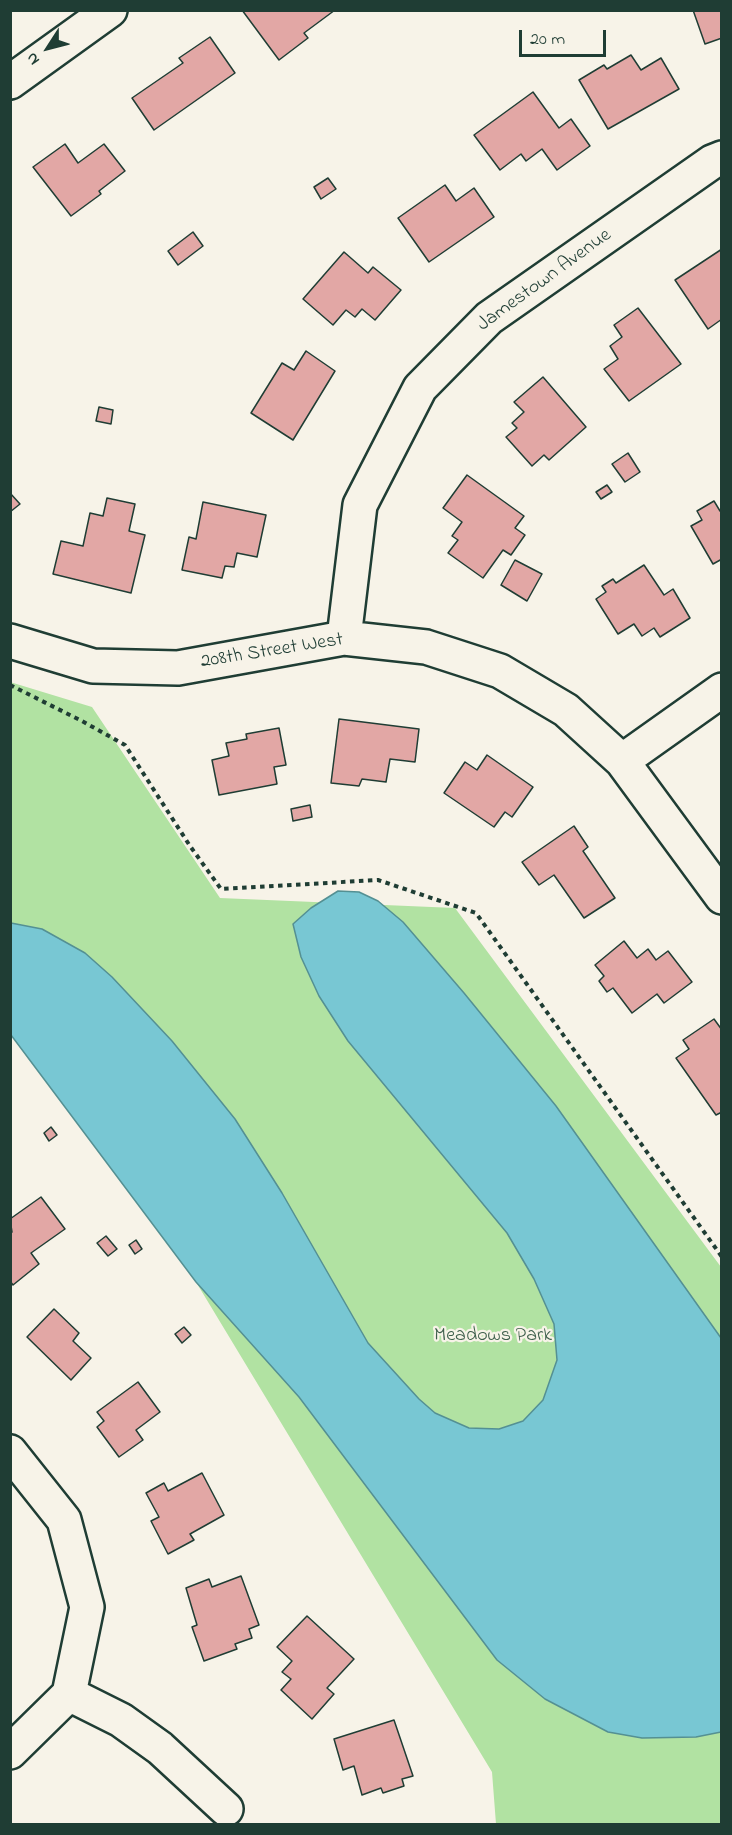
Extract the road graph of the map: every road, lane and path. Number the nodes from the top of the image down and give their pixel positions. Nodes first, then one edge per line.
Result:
1 (110, 10) edge
2 (10, 82) edge
3 (722, 158) edge
4 (344, 638) junction
5 (10, 641) edge
6 (10, 685) edge
7 (722, 690) edge
8 (622, 761) junction
9 (722, 897) edge
10 (722, 1257) edge
11 (10, 1452) edge
12 (69, 1694) junction
13 (10, 1752) edge
14 (226, 1809) dead end

1 - 2 street
3 - 4 street, Jamestown Avenue
4 - 5 street, 208th Street West
4 - 8 street, 208th Street West
6 - 10 path
7 - 8 street
8 - 9 street, 208th Street West
11 - 12 street
12 - 13 street
12 - 14 street

